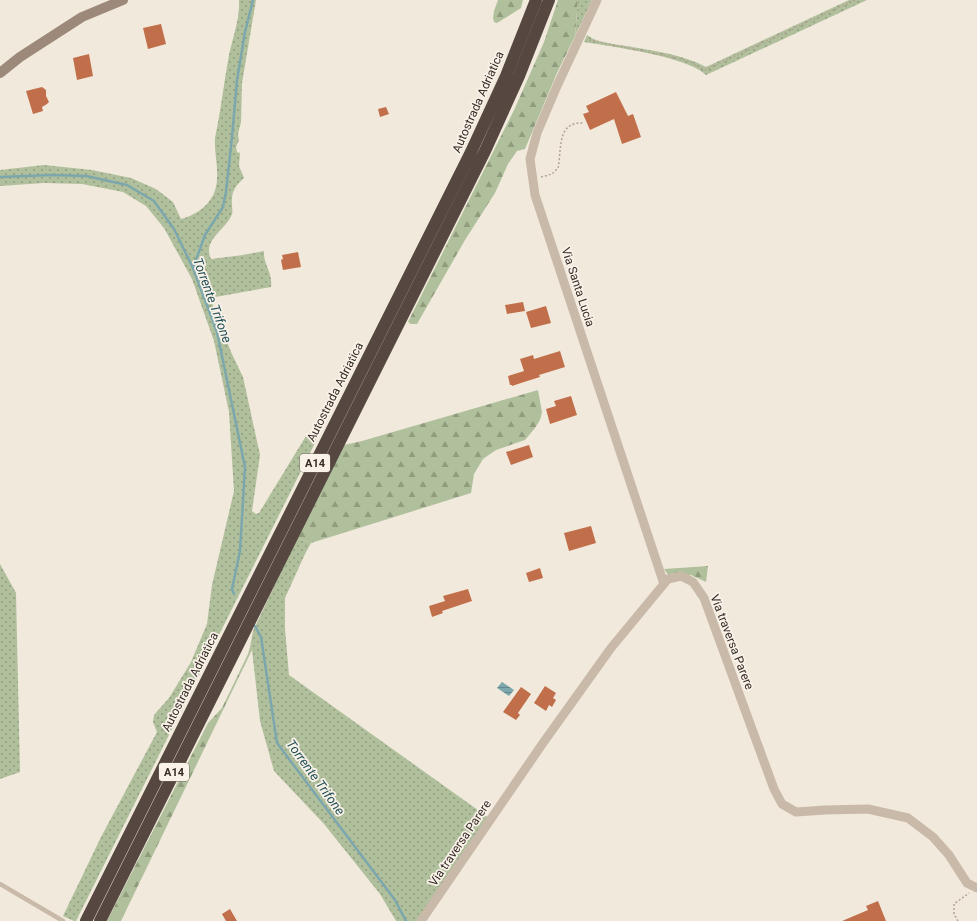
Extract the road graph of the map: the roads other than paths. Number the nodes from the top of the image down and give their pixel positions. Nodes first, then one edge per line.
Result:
1 (123, 0) edge
2 (536, 0) edge
3 (549, 0) edge
4 (597, 0) edge
5 (0, 73) edge
6 (664, 584) junction
7 (0, 884) edge
8 (974, 890) edge
9 (63, 921) edge
10 (86, 921) edge
11 (100, 921) edge
12 (421, 921) edge

1 - 5 main road
2 - 10 highway, Autostrada Adriatica / A14
3 - 11 highway, A14
4 - 6 street, Via Santa Lucia
6 - 8 street, Via traversa Parere
6 - 12 street, Via traversa Parere
7 - 9 lane

